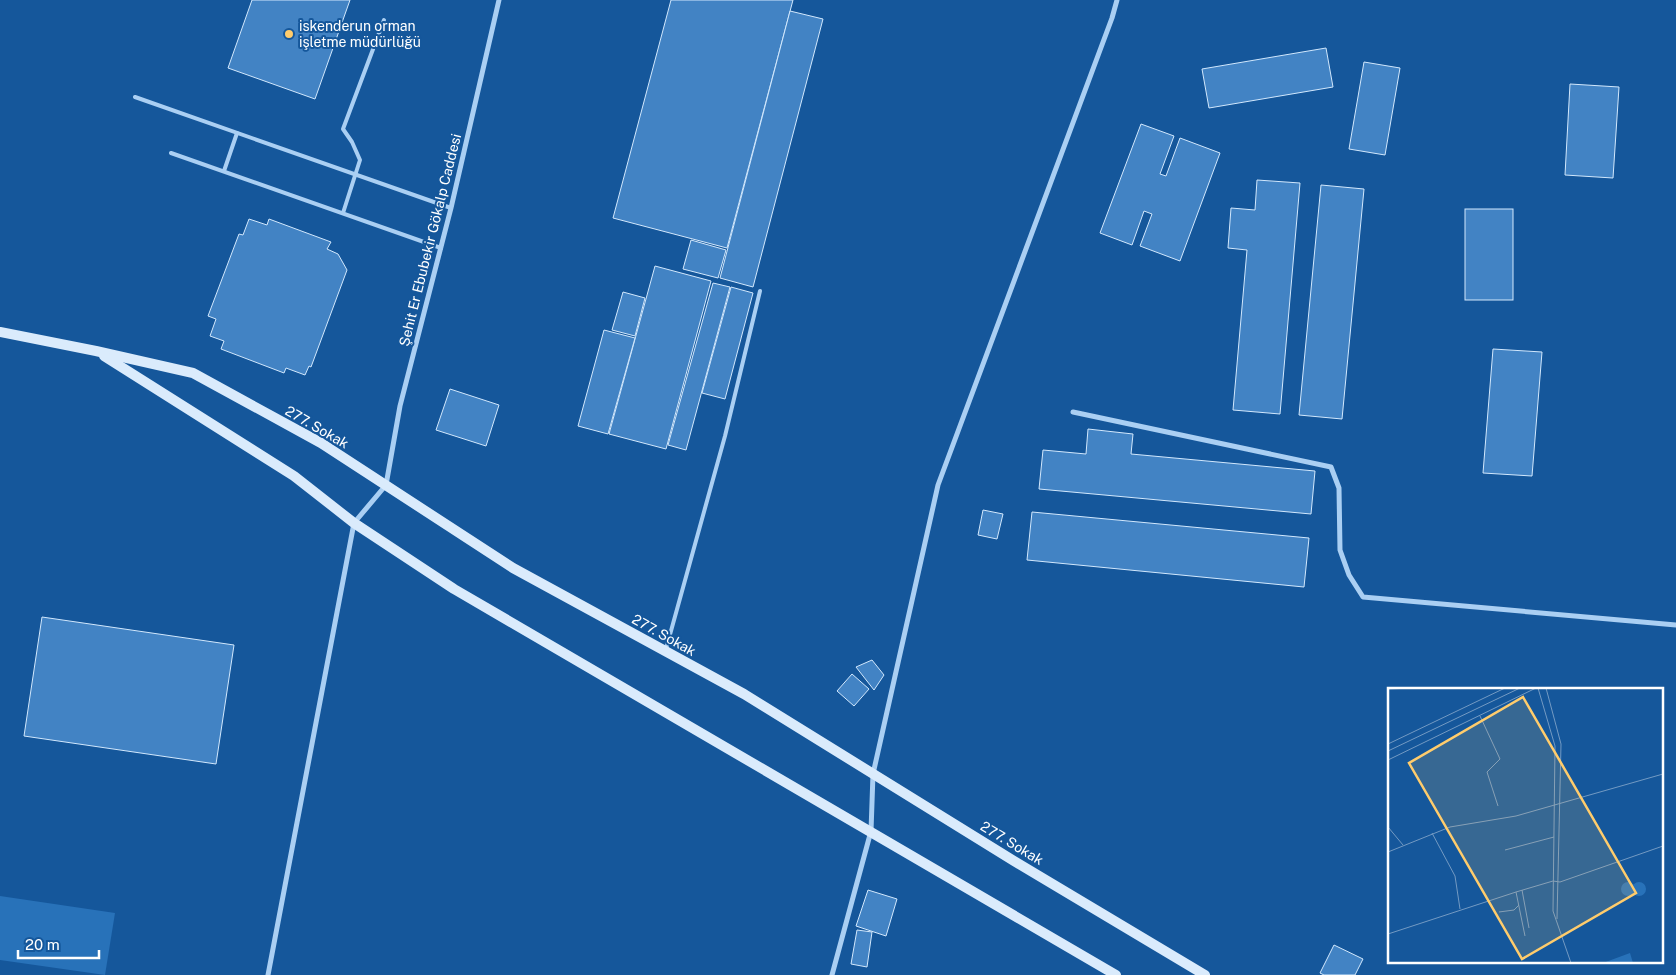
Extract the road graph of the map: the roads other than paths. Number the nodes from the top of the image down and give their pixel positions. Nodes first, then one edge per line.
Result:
1 (499, 0) edge
2 (1116, 0) edge
3 (384, 20) dead end
4 (135, 97) dead end
5 (238, 133) junction
6 (171, 153) dead end
7 (224, 171) junction
8 (356, 175) junction
9 (451, 208) junction
10 (343, 213) junction
11 (441, 248) junction
12 (760, 291) dead end
13 (0, 332) edge
14 (96, 351) junction
15 (1073, 412) dead end
16 (386, 485) junction
17 (354, 523) junction
18 (1676, 625) edge
19 (665, 651) junction
20 (873, 774) junction
21 (871, 831) junction
22 (268, 975) edge
23 (832, 975) edge
24 (1116, 975) edge
25 (1205, 975) edge

1 - 9 street, Şehit Er Ebubekir Gökalp Caddesi
2 - 20 street
3 - 8 lane
4 - 5 lane
5 - 7 lane
5 - 8 lane
6 - 7 lane
7 - 10 lane
8 - 9 lane
8 - 10 lane
9 - 11 street, Şehit Er Ebubekir Gökalp Caddesi
10 - 11 lane
11 - 16 street, Şehit Er Ebubekir Gökalp Caddesi
12 - 19 lane
13 - 14 street, 277. Sokak
14 - 16 street, 277. Sokak
14 - 17 street, 277. Sokak
15 - 18 street
16 - 17 street
16 - 19 street, 277. Sokak
17 - 21 street, 277. Sokak
17 - 22 street
19 - 20 street, 277. Sokak
20 - 21 street
20 - 25 street, 277. Sokak
21 - 23 street
21 - 24 street, 277. Sokak

